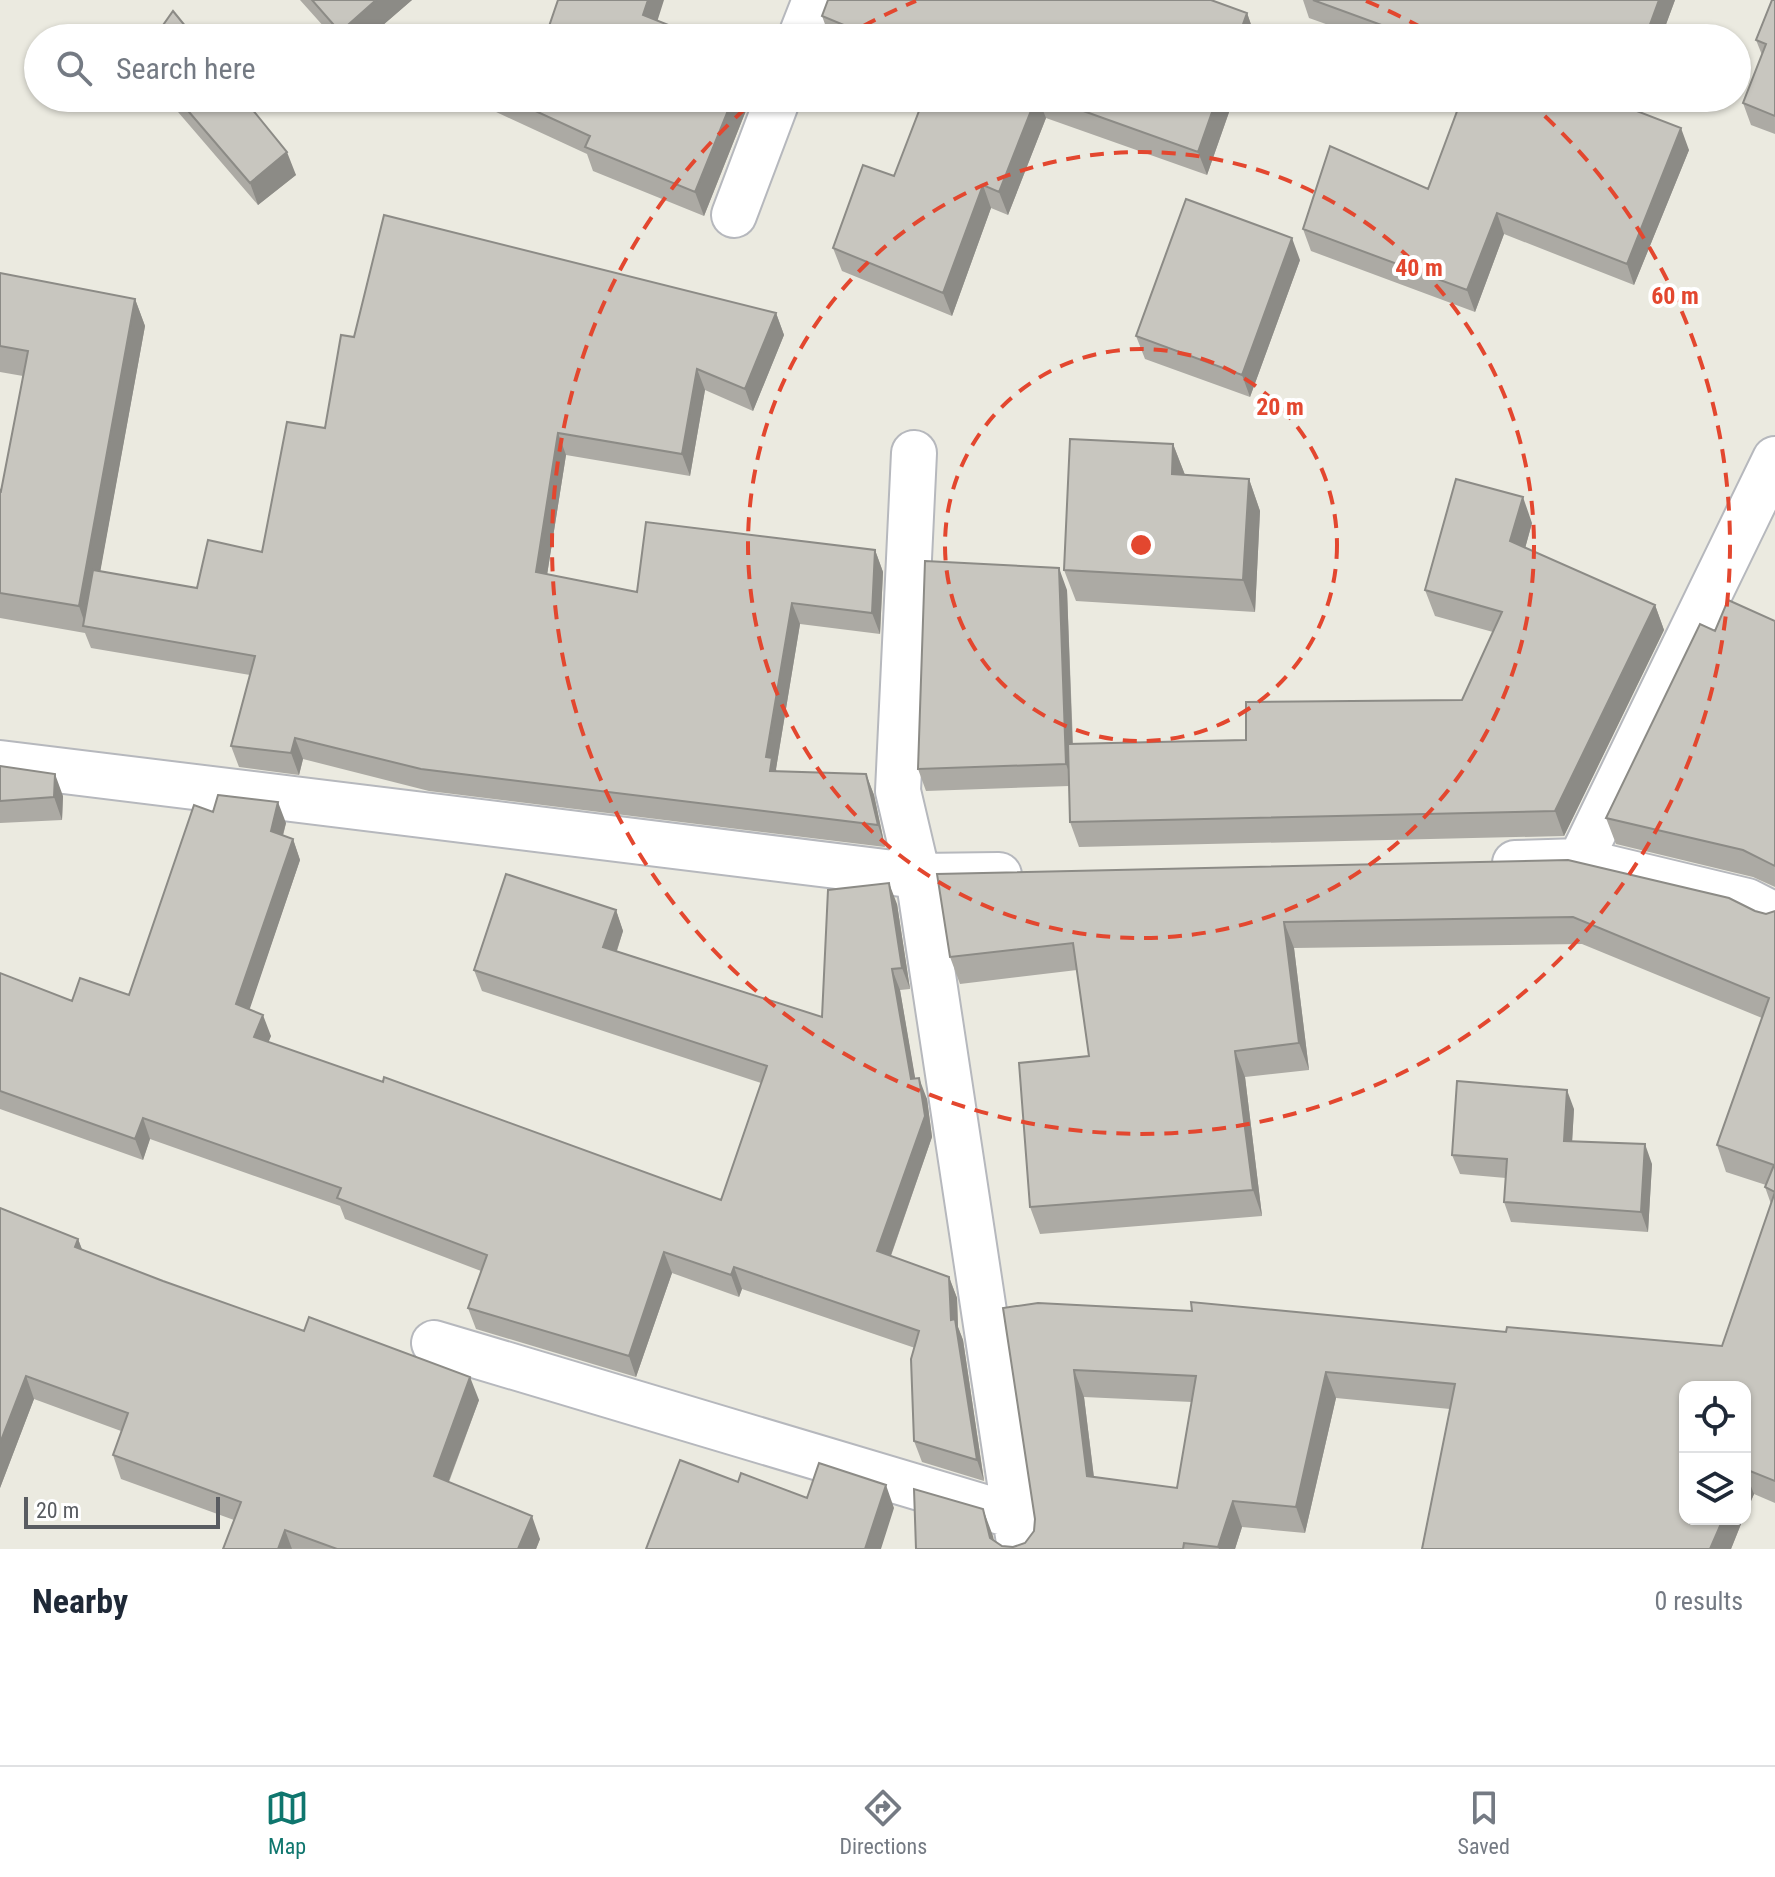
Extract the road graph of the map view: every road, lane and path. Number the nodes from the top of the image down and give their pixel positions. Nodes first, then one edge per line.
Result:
1 (815, 0) edge
2 (806, 24) edge
3 (773, 112) edge
4 (734, 215) dead end
5 (914, 453) dead end
6 (1775, 459) edge
7 (0, 763) edge
8 (1580, 861) junction
9 (1471, 864) edge
10 (1038, 875) edge
11 (918, 876) junction
12 (1775, 915) edge
13 (434, 1343) dead end
14 (1017, 1532) edge

1 - 2 street
3 - 4 street
5 - 11 street
6 - 8 street
7 - 11 street
8 - 9 street
8 - 12 street
10 - 11 street
11 - 14 street
13 - 14 street

